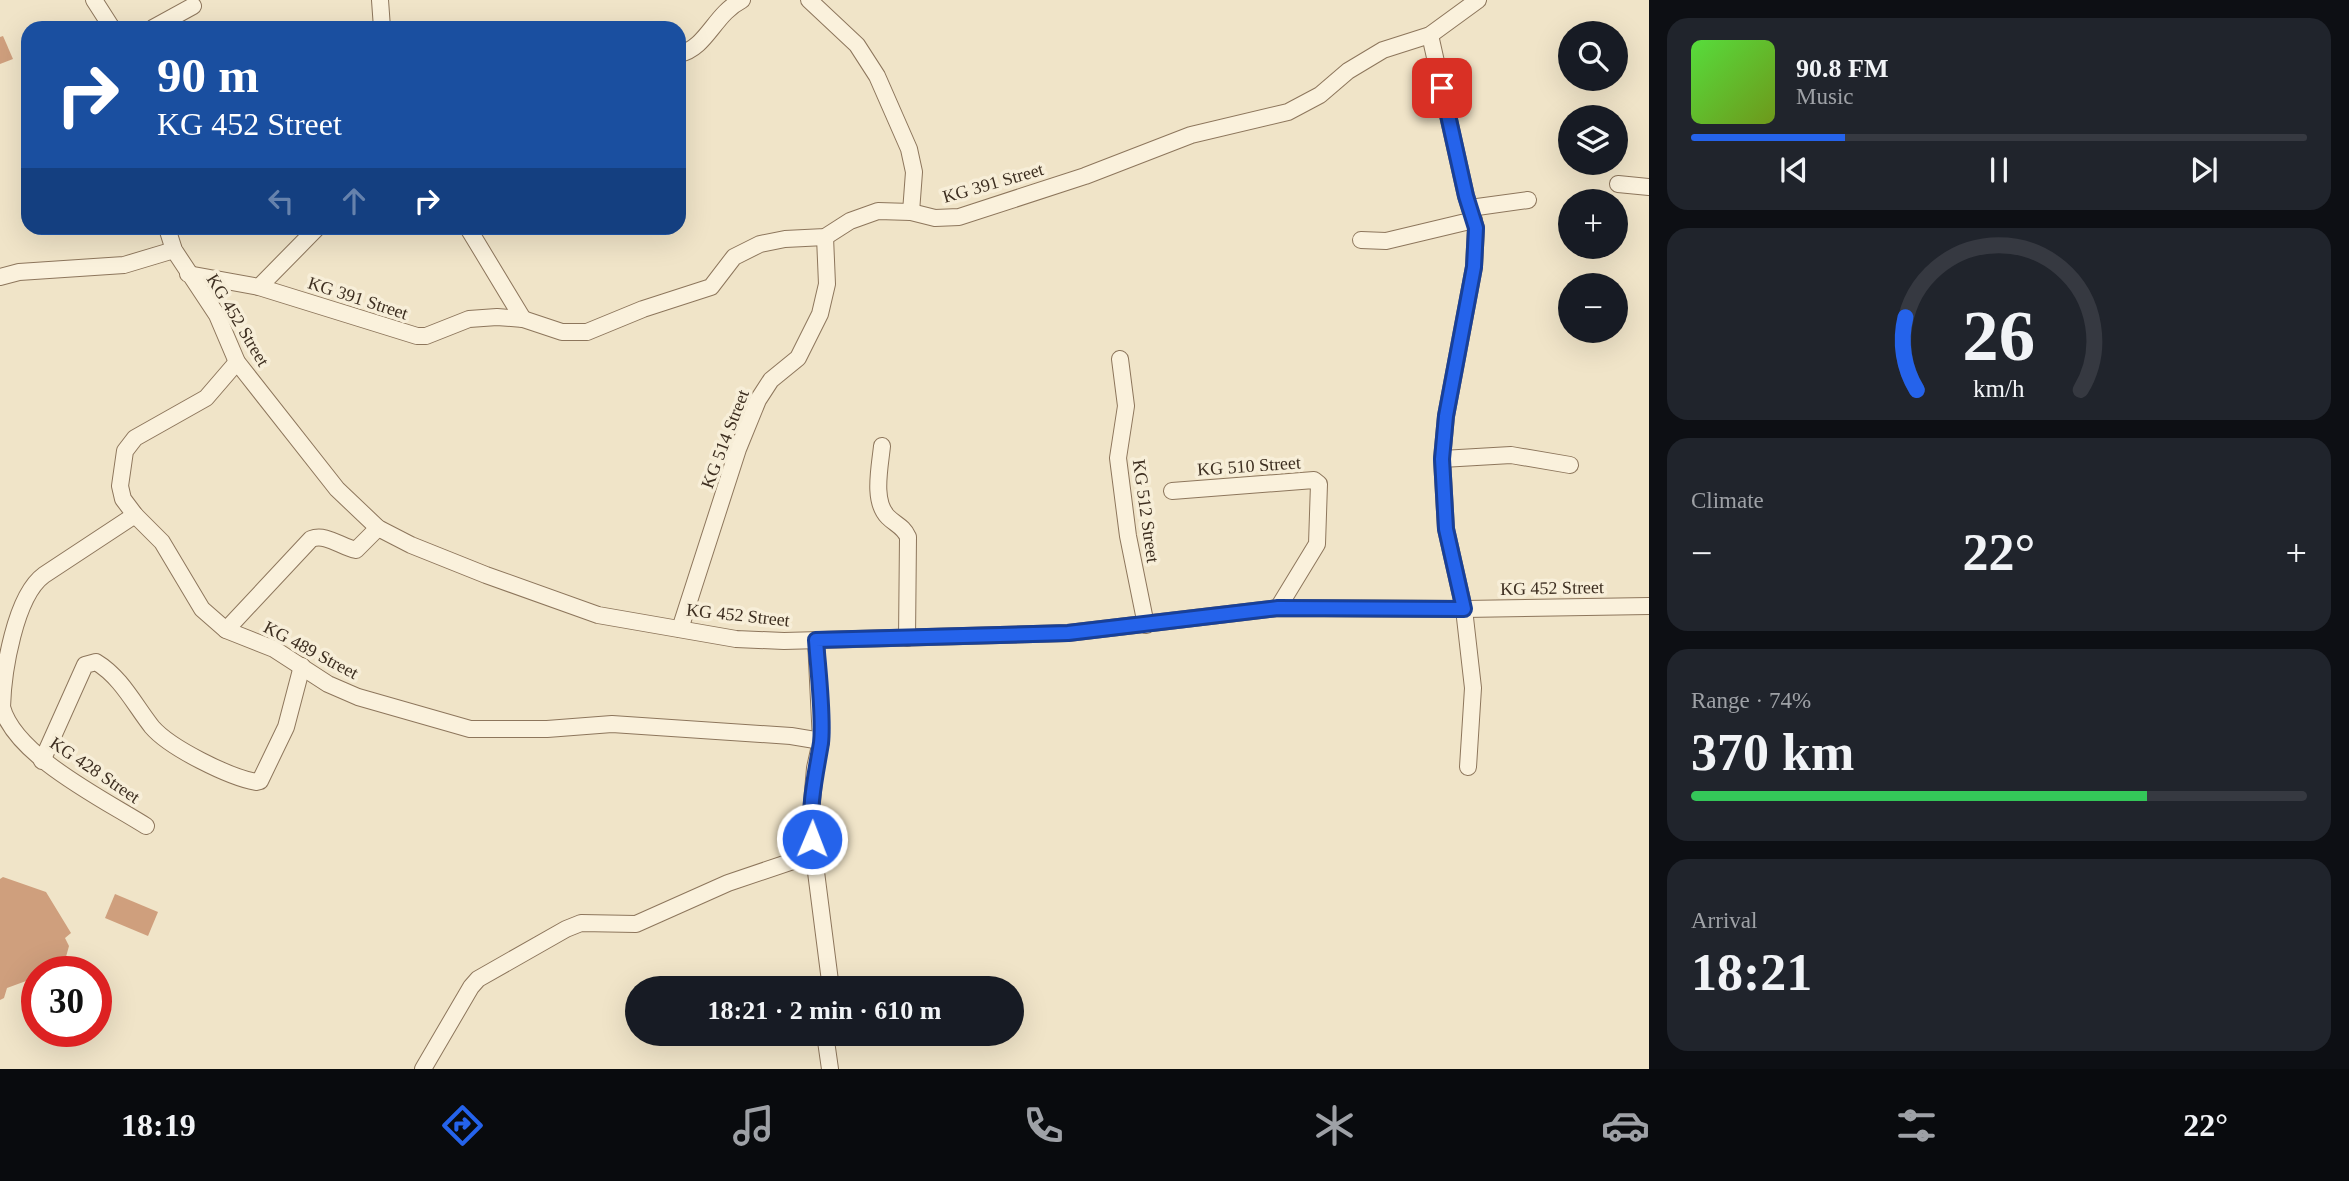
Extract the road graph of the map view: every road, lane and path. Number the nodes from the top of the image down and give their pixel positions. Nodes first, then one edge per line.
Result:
1 (94, 0) edge
2 (380, 0) edge
3 (742, 0) edge
4 (809, 0) edge
5 (1478, 0) edge
6 (193, 6) dead end
7 (108, 21) edge
8 (166, 21) edge
9 (382, 21) edge
10 (1430, 35) junction
11 (686, 52) edge
12 (1618, 184) dead end
13 (1649, 187) edge
14 (1528, 200) dead end
15 (911, 212) junction
16 (1472, 214) junction
17 (169, 235) edge
18 (310, 235) edge
19 (472, 235) edge
20 (825, 237) junction
21 (1361, 240) dead end
22 (174, 250) junction
23 (188, 274) junction
24 (0, 277) edge
25 (259, 287) junction
26 (523, 319) junction
27 (1120, 359) dead end
28 (237, 362) junction
29 (882, 446) dead end
30 (1442, 459) junction
31 (1570, 466) dead end
32 (1172, 491) dead end
33 (135, 515) junction
34 (378, 527) junction
35 (1649, 606) edge
36 (1278, 608) junction
37 (1464, 609) junction
38 (1146, 625) junction
39 (680, 629) junction
40 (226, 630) junction
41 (907, 638) junction
42 (816, 640) junction
43 (302, 666) junction
44 (1, 707) edge
45 (821, 741) junction
46 (42, 761) junction
47 (1468, 767) dead end
48 (146, 826) dead end
49 (814, 853) junction
50 (829, 976) edge
51 (827, 1046) edge
52 (423, 1069) edge
53 (830, 1069) edge

1 - 7 street
2 - 9 street
3 - 11 street
4 - 15 street
5 - 10 street, KG 391 Street
6 - 8 street
10 - 15 street, KG 391 Street
10 - 16 street
12 - 13 street
14 - 16 street
15 - 20 street, KG 391 Street
16 - 21 street
16 - 30 street
17 - 22 street, KG 452 Street
18 - 25 street
19 - 26 street
20 - 26 street, KG 391 Street
20 - 39 street, KG 514 Street
22 - 23 street, KG 452 Street
22 - 24 street
23 - 25 street, KG 391 Street
23 - 28 street, KG 452 Street
25 - 26 street, KG 391 Street
27 - 38 street, KG 512 Street
28 - 33 street, KG 489 Street
28 - 34 street, KG 452 Street
29 - 41 street
30 - 31 street
30 - 37 street
32 - 36 street, KG 510 Street
33 - 40 street, KG 489 Street
33 - 44 street, KG 428 Street
34 - 39 street, KG 452 Street
34 - 40 street
35 - 37 street, KG 452 Street
36 - 37 street, KG 452 Street
36 - 38 street, KG 452 Street
37 - 47 street
38 - 41 street, KG 452 Street
39 - 42 street, KG 452 Street
40 - 43 street, KG 489 Street
41 - 42 street, KG 452 Street
42 - 45 street
43 - 45 street, KG 489 Street
43 - 46 street
44 - 46 street, KG 428 Street
45 - 49 street
46 - 48 street, KG 428 Street
49 - 50 street
49 - 52 street
51 - 53 street

